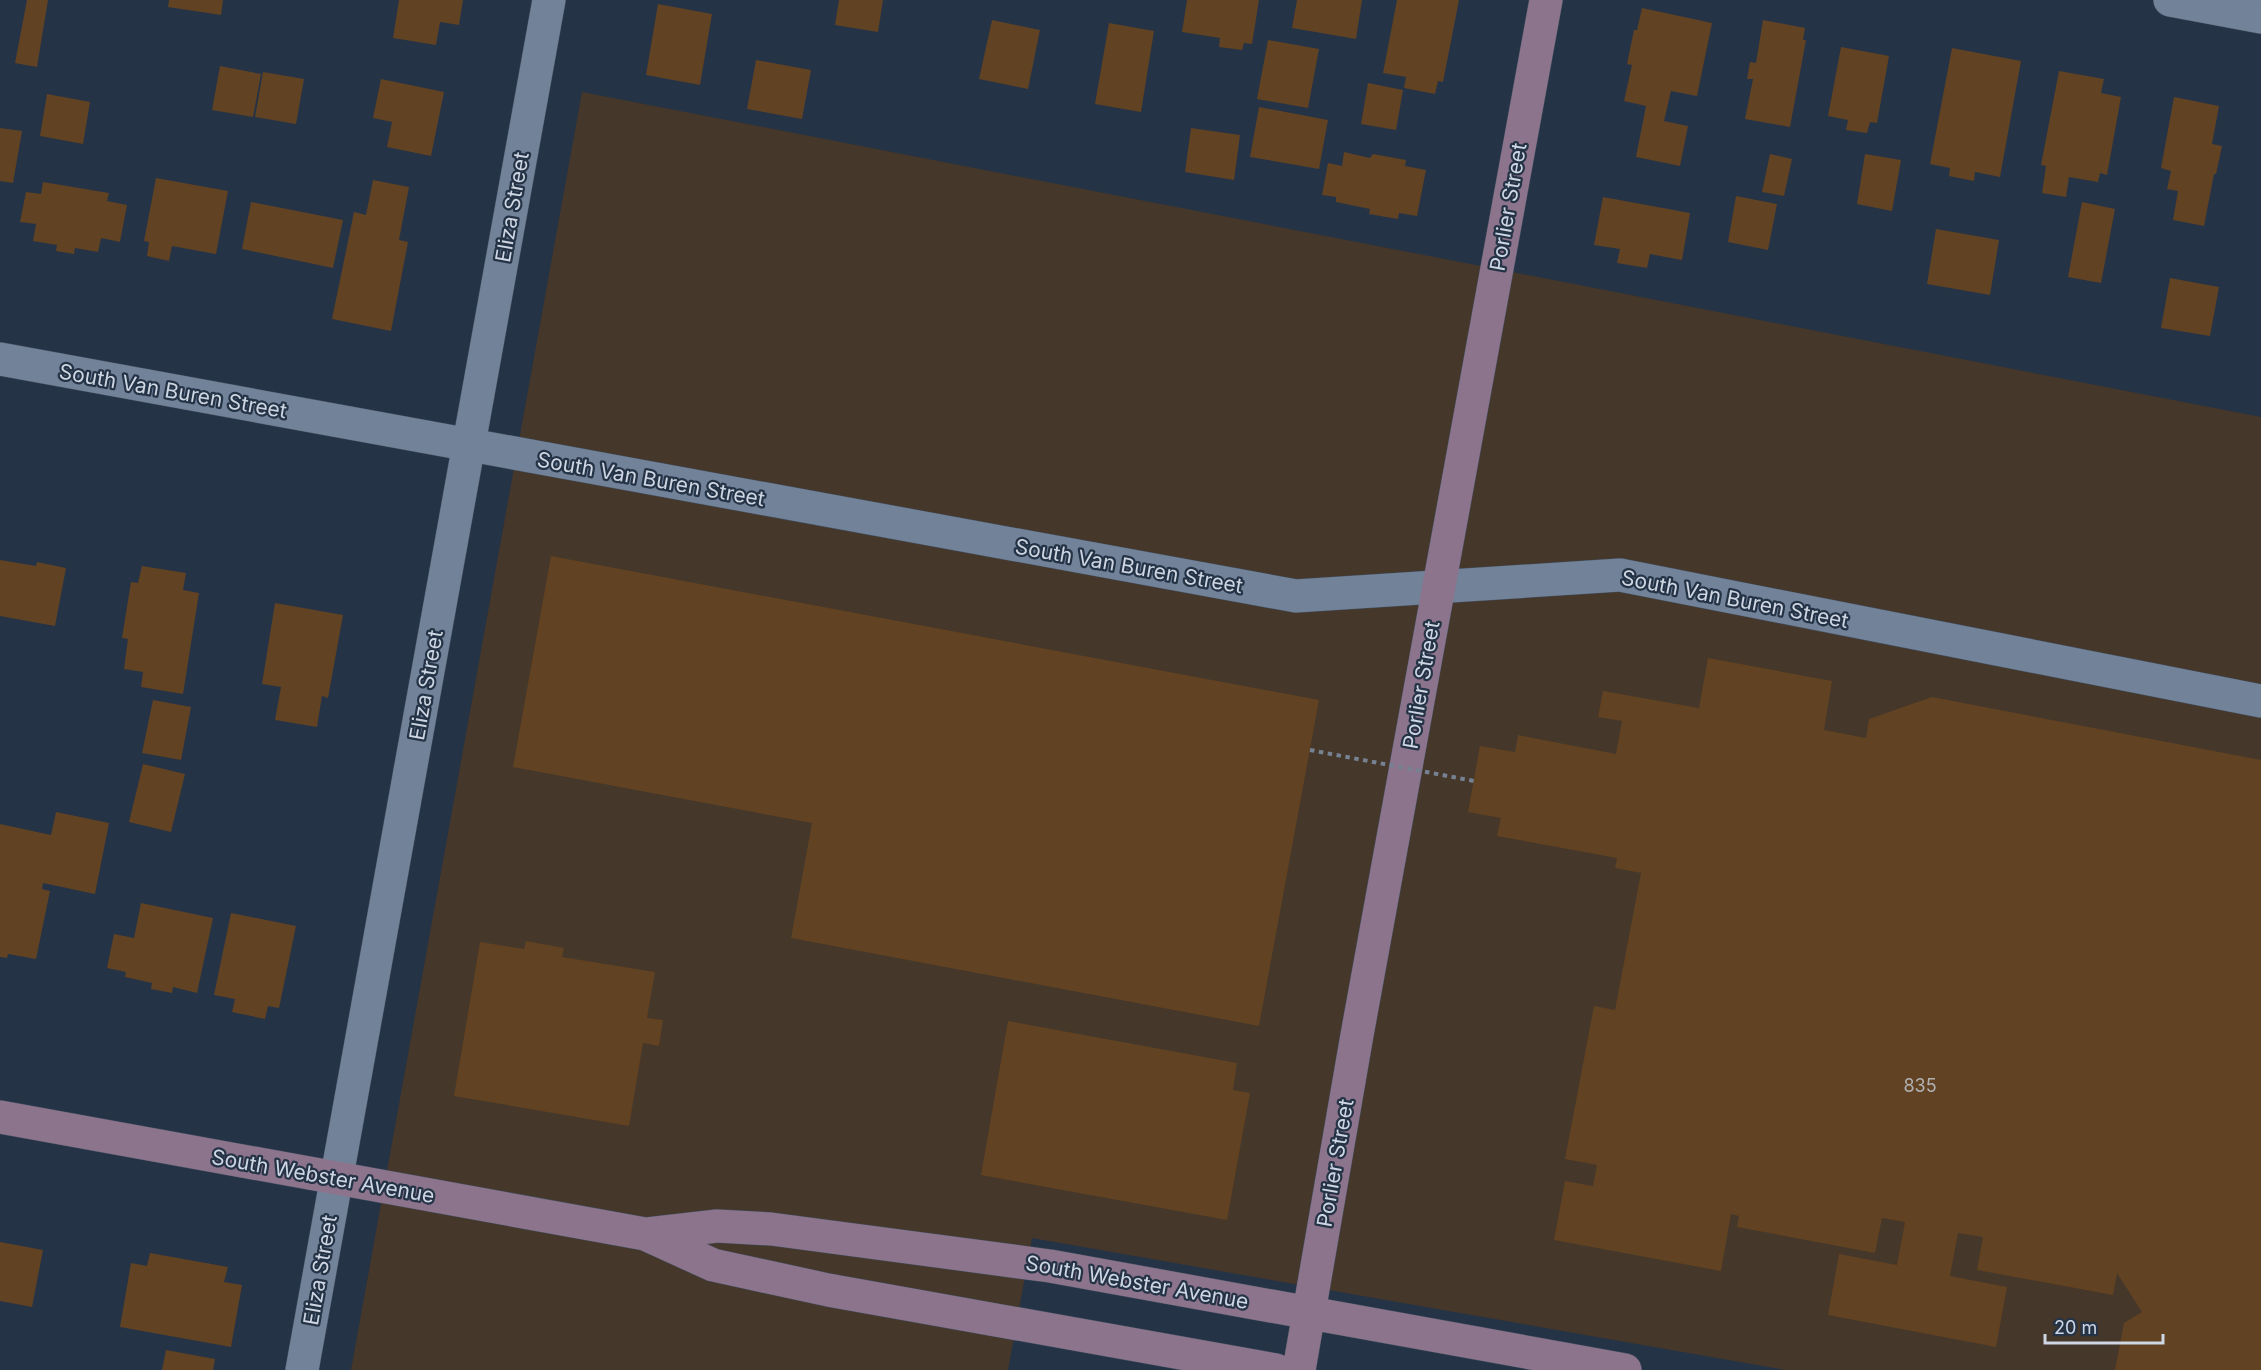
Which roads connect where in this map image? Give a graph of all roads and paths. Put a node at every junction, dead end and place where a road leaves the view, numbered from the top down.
1 (549, 0) edge
2 (1546, 0) edge
3 (2170, 0) edge
4 (2261, 17) edge
5 (0, 359) edge
6 (469, 446) junction
7 (1439, 585) junction
8 (2261, 701) edge
9 (1310, 750) dead end
10 (1474, 780) dead end
11 (0, 1118) edge
12 (337, 1179) junction
13 (645, 1234) junction
14 (1309, 1313) junction
15 (302, 1370) edge
16 (1276, 1370) edge
17 (1299, 1370) edge
18 (1625, 1370) edge

1 - 6 street, Eliza Street
2 - 7 main road, Porlier Street
3 - 4 street
5 - 6 street, South Van Buren Street
6 - 7 street, South Van Buren Street
6 - 12 street, Eliza Street
7 - 8 street, South Van Buren Street
7 - 14 main road, Porlier Street
9 - 10 path, bridge
11 - 12 main road, South Webster Avenue
12 - 13 main road, South Webster Avenue
12 - 15 street, Eliza Street
13 - 14 main road, South Webster Avenue
13 - 16 main road, South Webster Avenue
14 - 17 main road, Porlier Street
14 - 18 main road, South Webster Avenue

